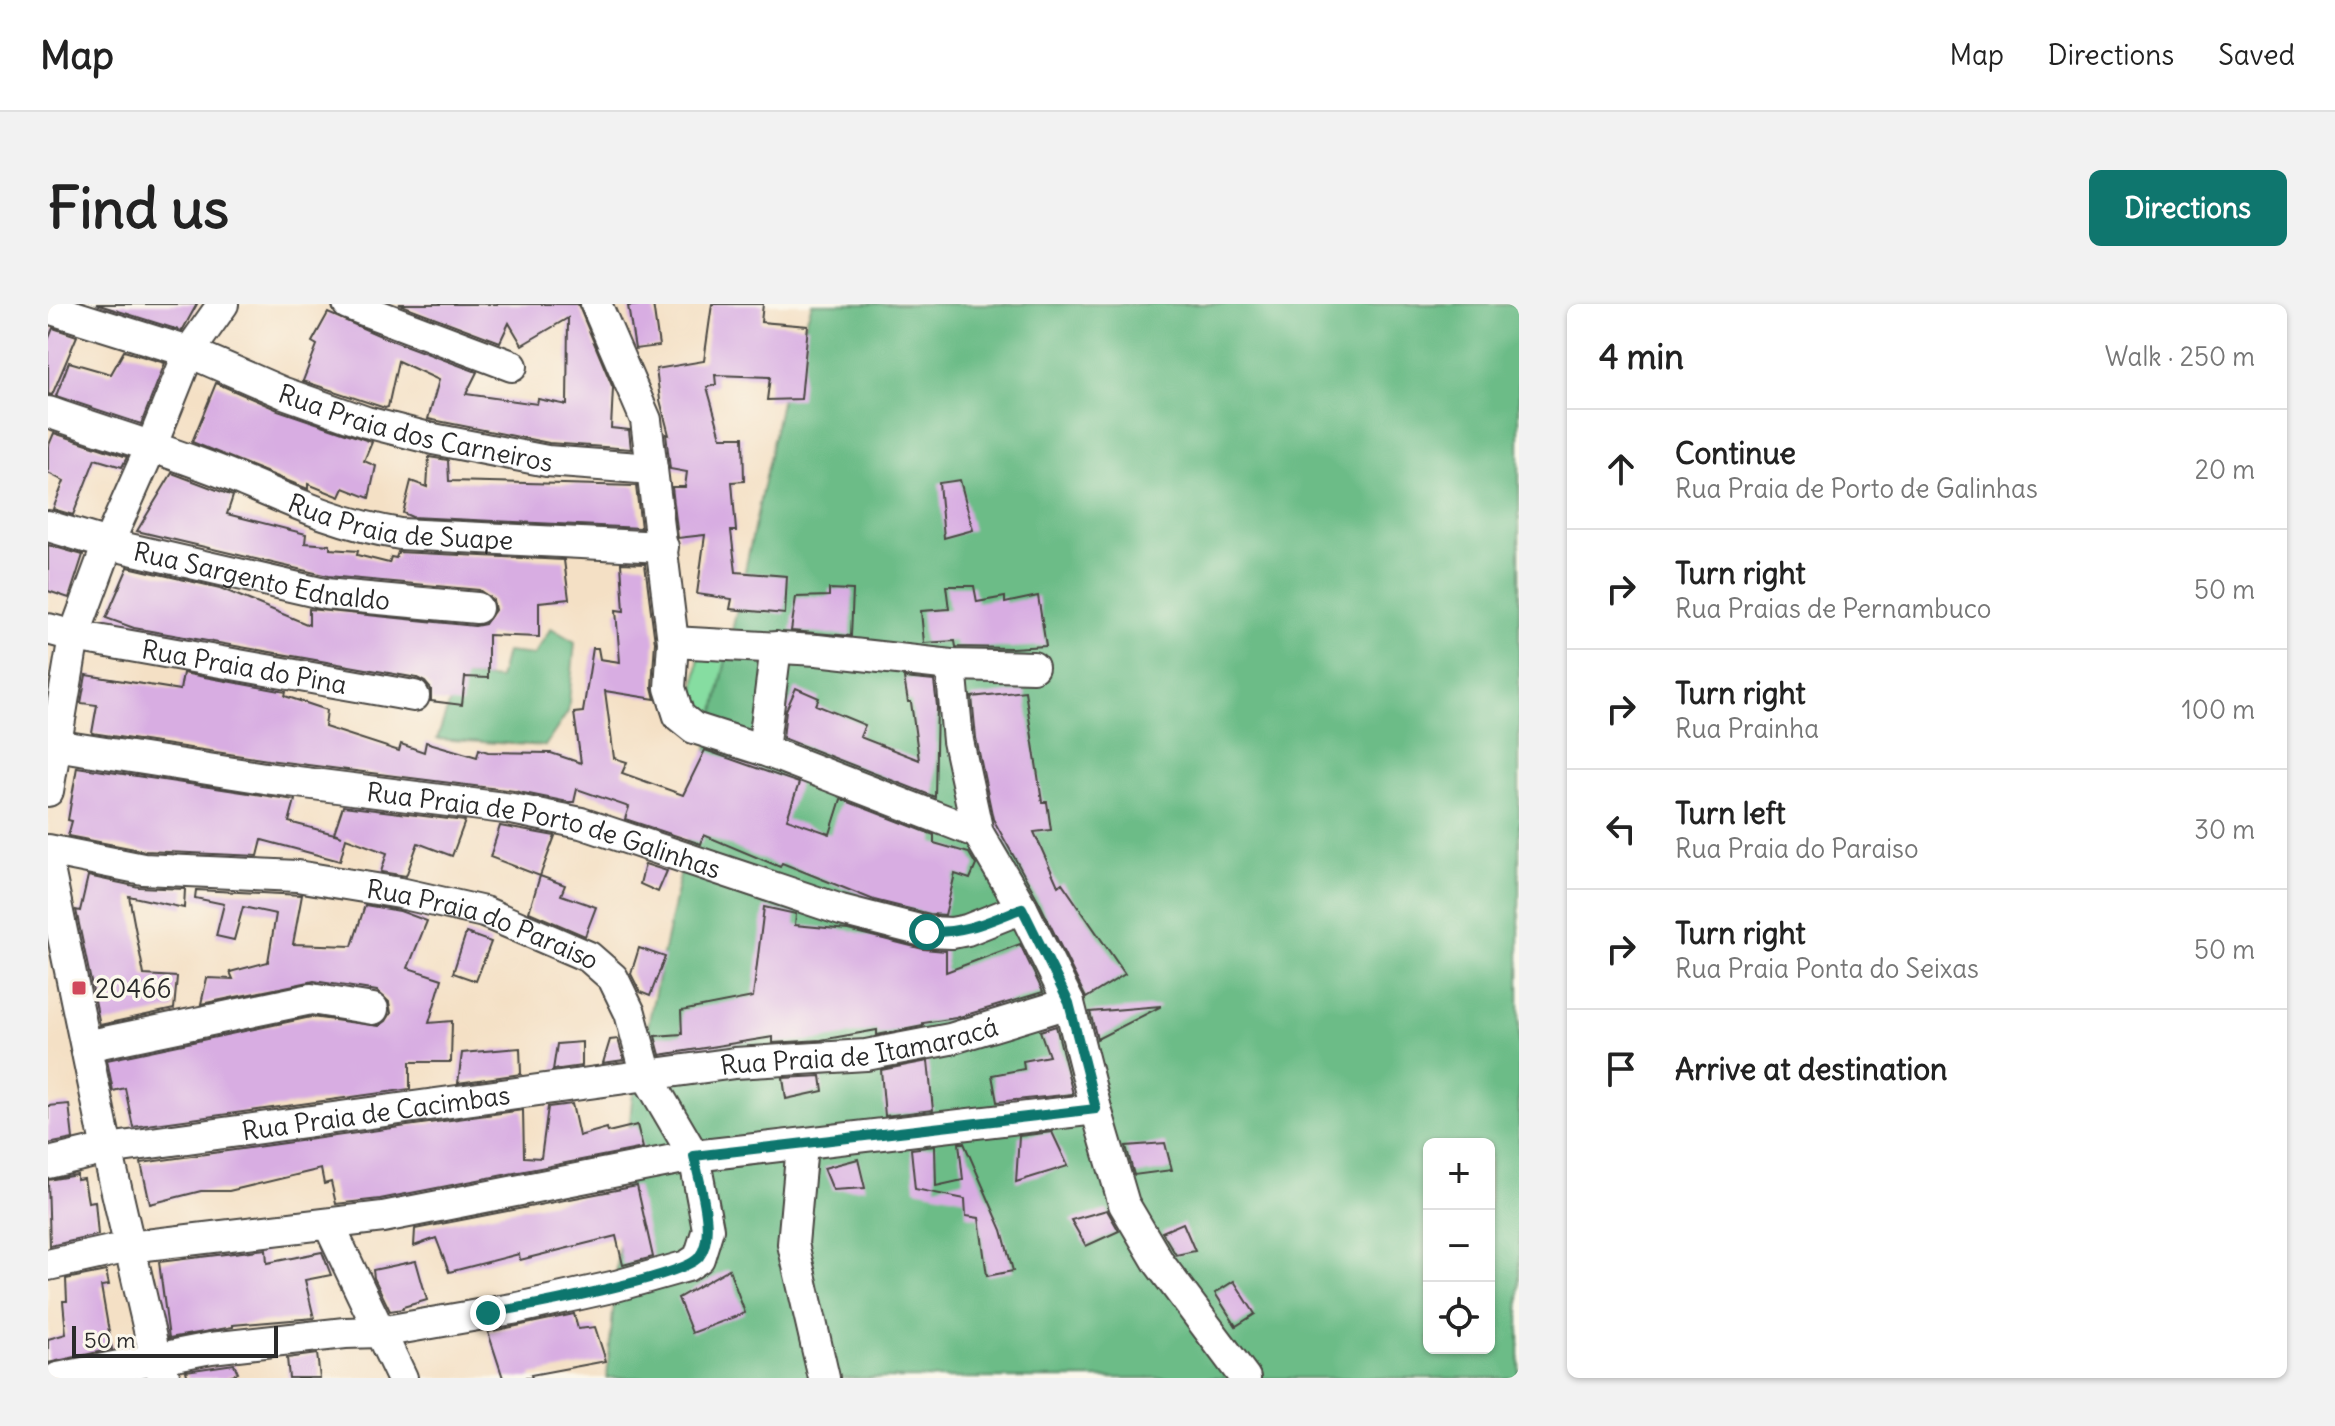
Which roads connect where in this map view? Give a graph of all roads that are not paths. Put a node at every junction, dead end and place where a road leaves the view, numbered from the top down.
1 (223, 304) edge
2 (348, 304) edge
3 (596, 304) edge
4 (48, 308) edge
5 (189, 352) junction
6 (512, 366) dead end
7 (48, 412) edge
8 (151, 447) junction
9 (652, 469) junction
10 (48, 526) edge
11 (108, 544) junction
12 (663, 547) junction
13 (477, 608) dead end
14 (61, 633) edge
15 (673, 642) junction
16 (776, 647) junction
17 (951, 665) junction
18 (1033, 667) dead end
19 (414, 696) dead end
20 (51, 744) edge
21 (763, 750) junction
22 (48, 791) edge
23 (978, 833) junction
24 (48, 850) edge
25 (48, 864) edge
26 (1022, 908) junction
27 (56, 949) edge
28 (1069, 1003) junction
29 (373, 1009) dead end
30 (86, 1046) junction
31 (647, 1076) junction
32 (1096, 1109) junction
33 (802, 1145) junction
34 (107, 1149) junction
35 (694, 1156) junction
36 (48, 1163) edge
37 (329, 1225) junction
38 (129, 1247) junction
39 (48, 1265) edge
40 (380, 1332) junction
41 (161, 1369) edge
42 (58, 1378) edge
43 (402, 1378) edge
44 (824, 1378) edge
45 (1245, 1378) edge

1 - 5 street
2 - 6 street
3 - 9 street
4 - 5 street, Rua Praia dos Carneiros
5 - 8 street
5 - 9 street, Rua Praia dos Carneiros
7 - 8 street, Rua Praia de Suape
8 - 11 street
8 - 12 street, Rua Praia de Suape
9 - 12 street
10 - 11 street, Rua Sargento Ednaldo
11 - 13 street, Rua Sargento Ednaldo
11 - 14 street
12 - 15 street
14 - 19 street, Rua Praia do Pina
14 - 20 street
15 - 16 street
15 - 21 street
16 - 17 street
16 - 21 street
17 - 18 street
17 - 23 street
20 - 22 street
20 - 26 street, Rua Praia de Porto de Galinhas
21 - 23 street
23 - 26 street
24 - 31 street, Rua Praia do Paraiso
25 - 27 street
26 - 28 street
27 - 30 street
28 - 31 street, Rua Praia de Itamaracá
28 - 32 street
29 - 30 street
30 - 34 street
31 - 34 street, Rua Praia de Cacimbas
31 - 35 street, Rua Praia do Paraiso
32 - 33 street
32 - 45 street
33 - 35 street
33 - 44 street
34 - 36 street, Rua Praia de Cacimbas
34 - 38 street
35 - 37 street
35 - 40 street, Rua Praia do Paraiso
37 - 38 street
37 - 40 street
38 - 39 street
38 - 41 street
40 - 41 street
40 - 43 street
41 - 42 street

